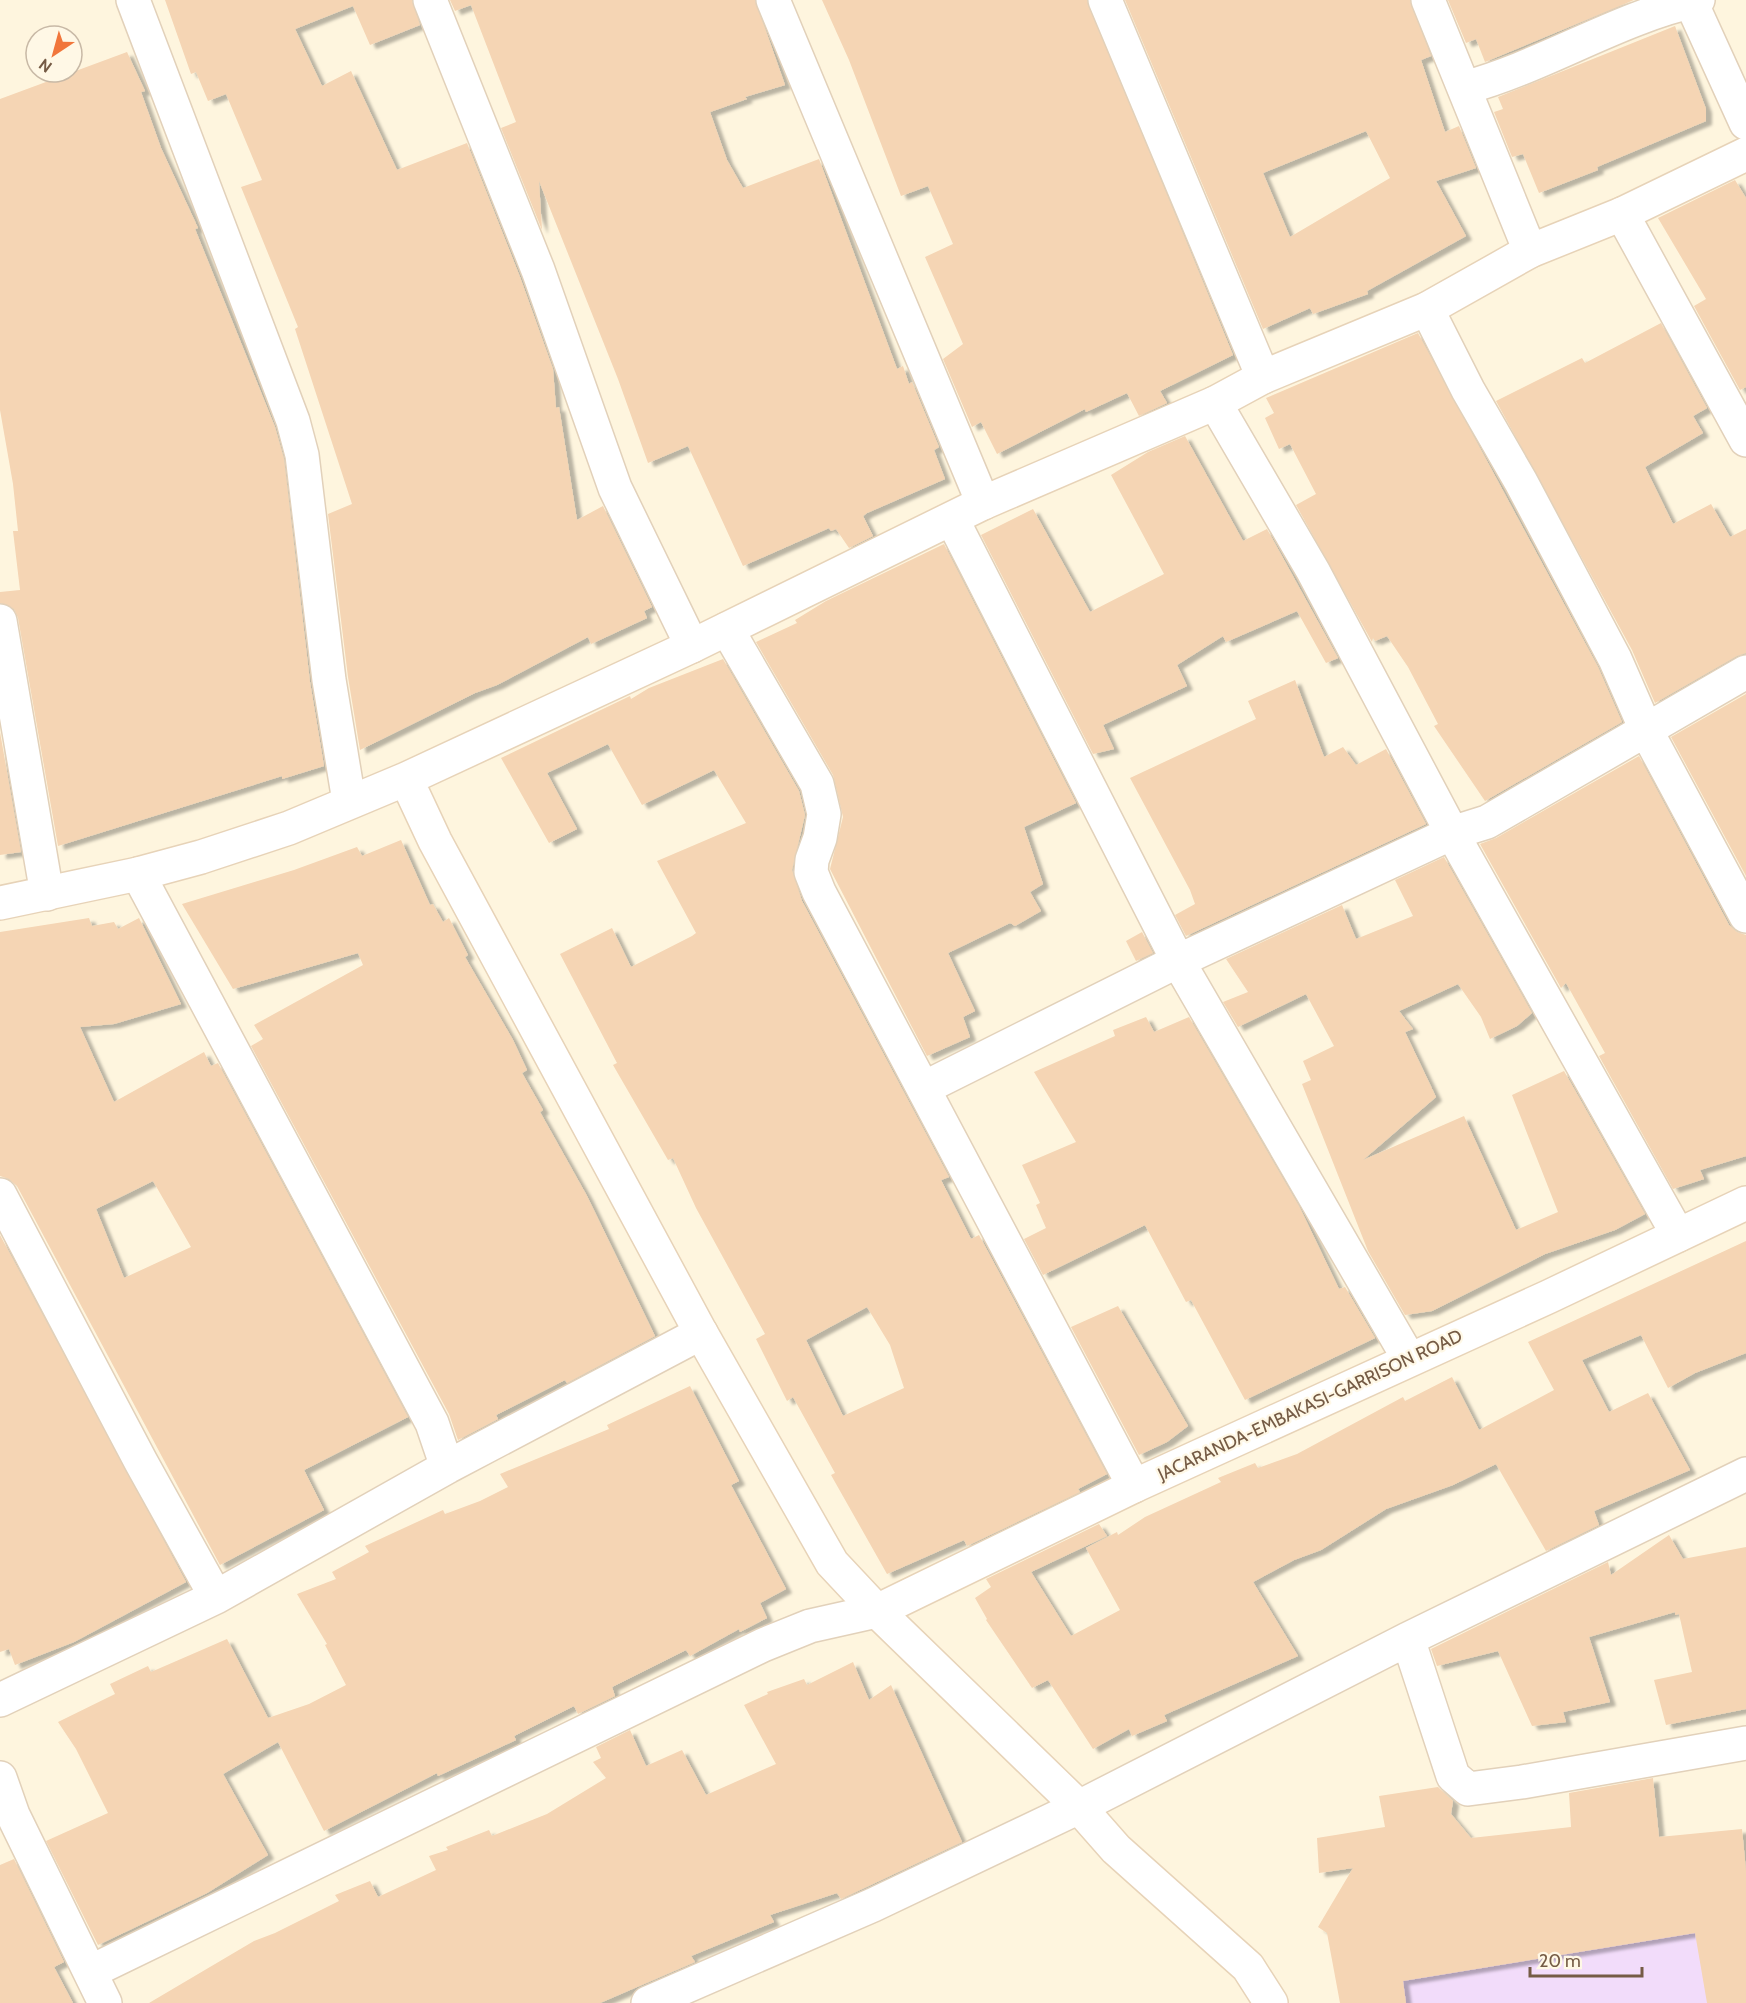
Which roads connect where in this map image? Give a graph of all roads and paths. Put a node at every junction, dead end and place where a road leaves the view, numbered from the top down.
1 (133, 0) edge
2 (430, 0) edge
3 (773, 0) edge
4 (1105, 0) edge
5 (1428, 0) edge
6 (1693, 0) edge
7 (1464, 88) junction
8 (1746, 123) edge
9 (1746, 154) edge
10 (1622, 214) junction
11 (1530, 251) junction
12 (1427, 309) junction
13 (1263, 377) junction
14 (1215, 403) junction
15 (1746, 440) edge
16 (983, 503) junction
17 (952, 519) junction
18 (0, 621) edge
19 (727, 629) junction
20 (692, 646) junction
21 (1746, 672) edge
22 (1647, 732) junction
23 (406, 779) junction
24 (349, 801) junction
25 (1452, 832) junction
26 (138, 874) junction
27 (47, 894) junction
28 (0, 903) edge
29 (1746, 916) edge
30 (1178, 961) junction
31 (924, 1088) junction
32 (0, 1195) edge
33 (1746, 1203) edge
34 (1678, 1235) junction
35 (701, 1333) junction
36 (1409, 1359) junction
37 (447, 1467) junction
38 (1746, 1474) edge
39 (1134, 1486) junction
40 (216, 1597) junction
41 (877, 1611) junction
42 (1408, 1639) junction
43 (0, 1700) edge
44 (1746, 1743) edge
45 (0, 1778) edge
46 (1078, 1807) junction
47 (90, 1972) junction
48 (105, 2003) edge
49 (648, 2003) edge
50 (1271, 2003) edge

1 - 24 street
2 - 20 street
3 - 16 street
4 - 13 street
5 - 7 street
6 - 7 street
6 - 8 street
7 - 11 street
9 - 10 street
10 - 11 street
10 - 15 street
11 - 12 street
12 - 13 street
12 - 22 street
13 - 14 street
14 - 16 street
14 - 25 street
16 - 17 street
17 - 19 street
17 - 30 street
18 - 27 street
19 - 20 street
19 - 31 street
20 - 23 street
21 - 22 street
22 - 25 street
22 - 29 street
23 - 24 street
23 - 35 street
24 - 26 street
25 - 30 street
25 - 34 street
26 - 27 street
26 - 37 street
27 - 28 street
30 - 31 street
30 - 36 street
31 - 39 street
32 - 40 street
33 - 34 street, JACARANDA-EMBAKASI-GARRISON ROAD
34 - 36 street, JACARANDA-EMBAKASI-GARRISON ROAD
35 - 37 street
35 - 41 street
36 - 39 street, JACARANDA-EMBAKASI-GARRISON ROAD
37 - 40 street
38 - 42 street
39 - 41 street, JACARANDA-EMBAKASI-GARRISON ROAD
40 - 43 street
41 - 46 street
41 - 47 street, JACARANDA-EMBAKASI-GARRISON ROAD
42 - 44 street
42 - 46 street
45 - 47 street
46 - 49 street
46 - 50 street
47 - 48 street

